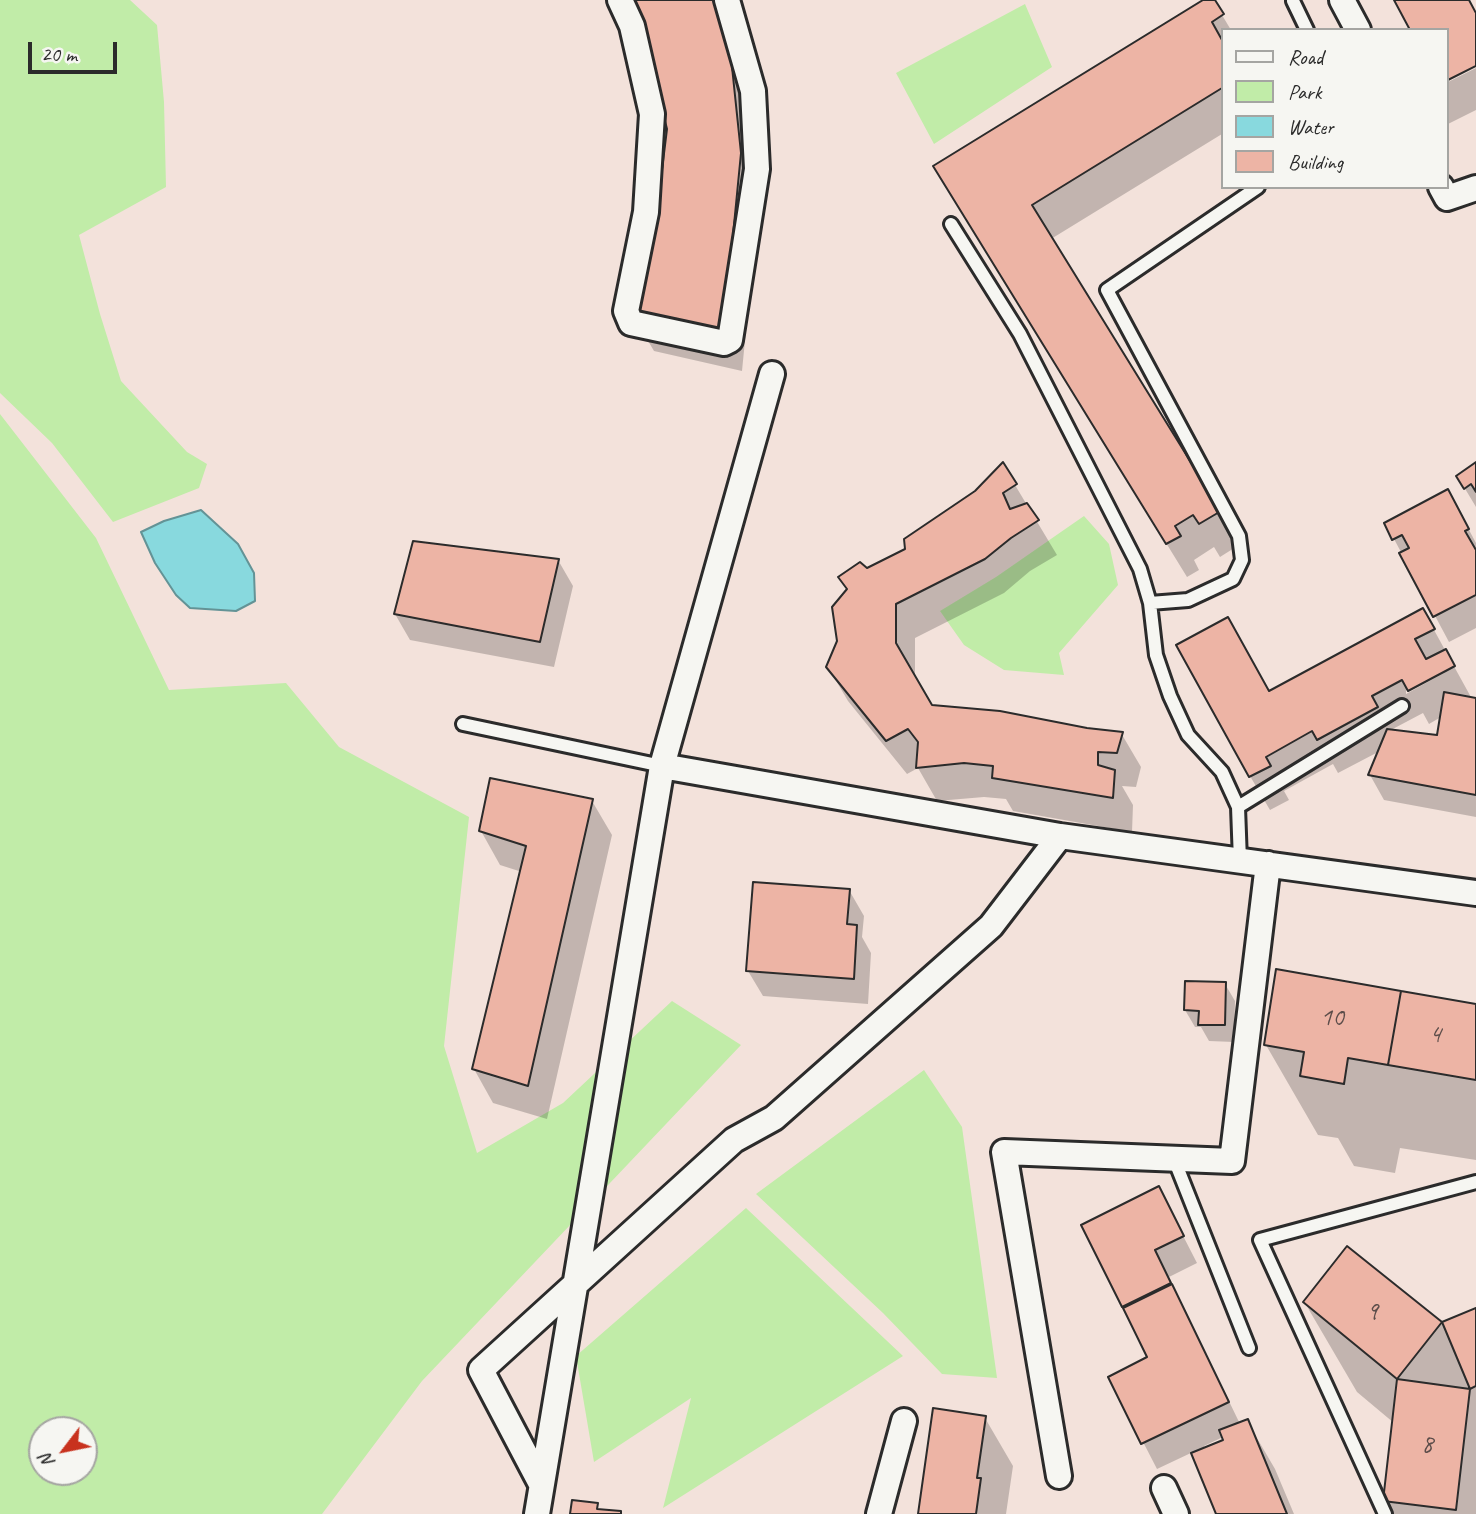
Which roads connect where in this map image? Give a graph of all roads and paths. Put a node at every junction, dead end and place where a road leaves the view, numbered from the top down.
1 (620, 0) edge
2 (727, 0) edge
3 (1342, 0) edge
4 (1293, 2) edge
5 (1306, 28) edge
6 (1357, 28) edge
7 (1476, 188) edge
8 (1255, 189) edge
9 (1442, 189) edge
10 (951, 224) dead end
11 (772, 374) dead end
12 (1150, 603) junction
13 (1402, 706) dead end
14 (463, 724) dead end
15 (662, 766) junction
16 (1238, 807) junction
17 (1060, 836) junction
18 (1240, 860) junction
19 (1268, 864) junction
20 (1476, 893) edge
21 (1174, 1159) junction
22 (1476, 1182) edge
23 (573, 1289) junction
24 (1249, 1348) dead end
25 (904, 1421) dead end
26 (1059, 1476) dead end
27 (541, 1484) junction
28 (1164, 1488) dead end
29 (537, 1514) edge
30 (880, 1514) edge
31 (1176, 1514) edge
32 (1385, 1514) edge

1 - 2 street
3 - 6 street
4 - 5 lane
7 - 9 street
8 - 12 lane
10 - 12 lane
11 - 15 street
12 - 16 lane
13 - 16 lane
14 - 15 lane
15 - 17 street
15 - 23 street
16 - 18 lane
17 - 18 street
17 - 23 street
18 - 19 street
19 - 20 street
19 - 21 street
21 - 24 lane
21 - 26 street
22 - 32 lane
23 - 27 street
23 - 27 street
25 - 30 street
27 - 29 street
28 - 31 street

